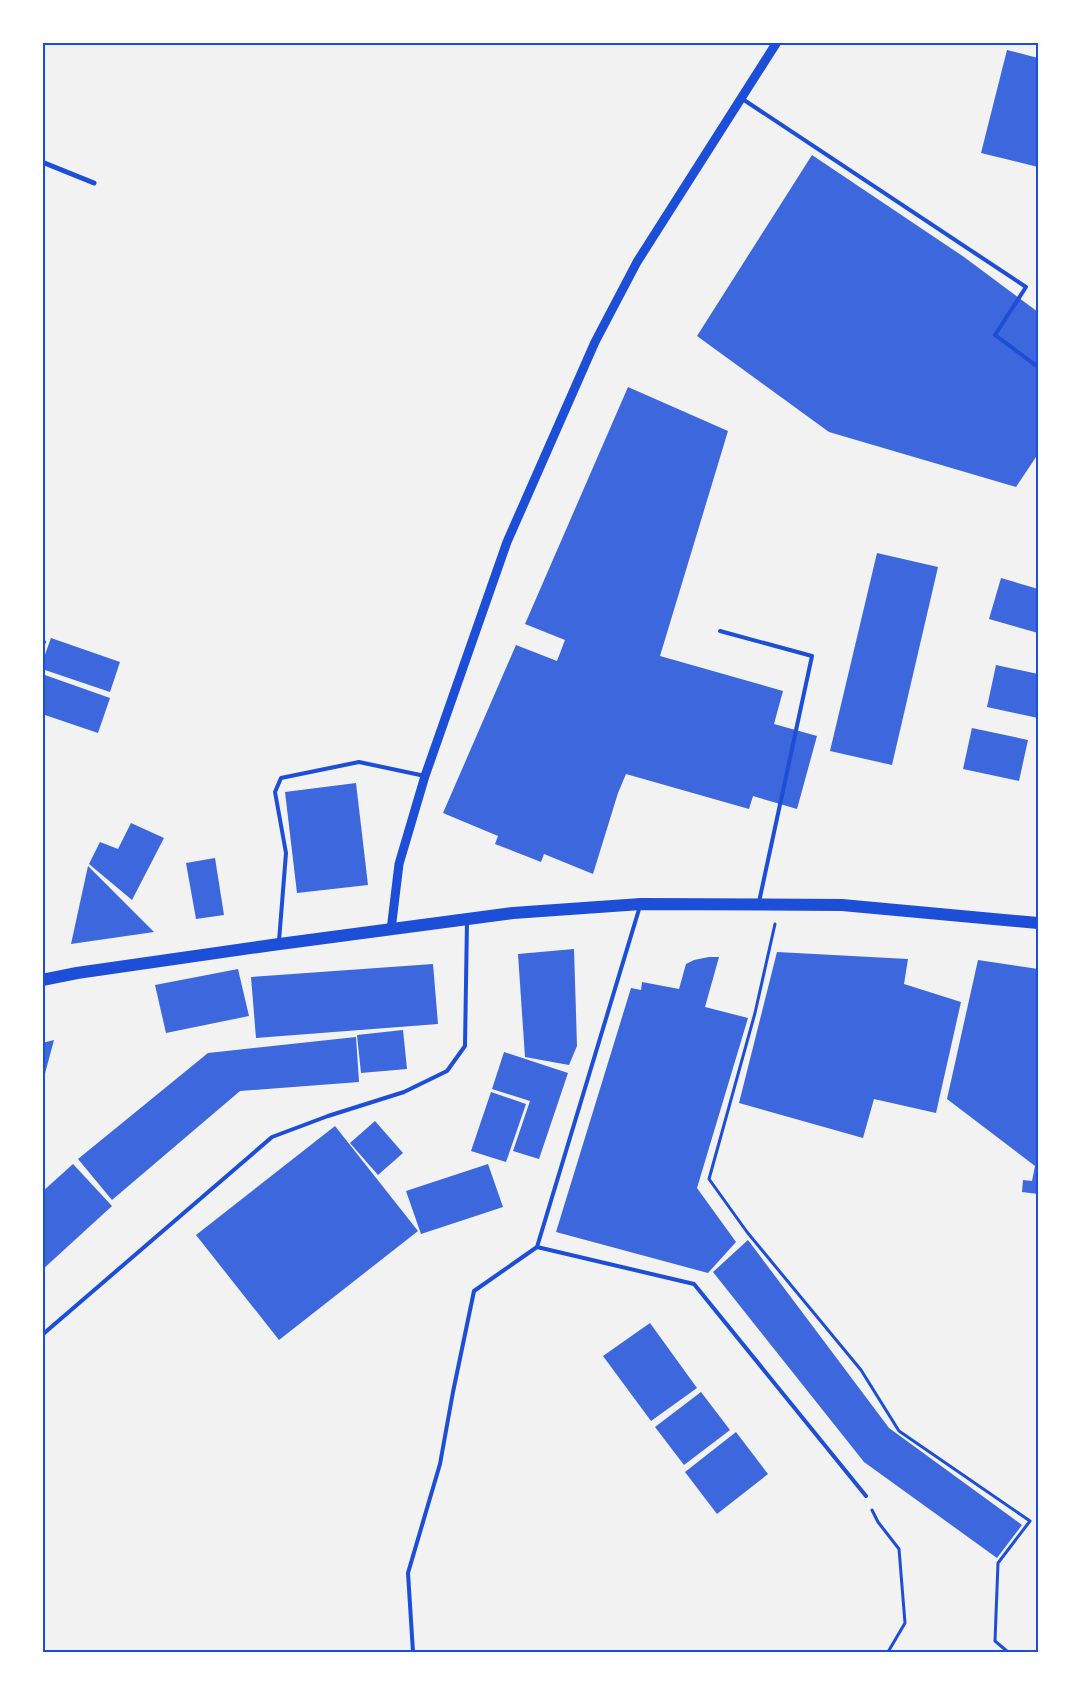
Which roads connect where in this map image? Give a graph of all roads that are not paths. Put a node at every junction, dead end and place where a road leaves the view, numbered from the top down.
1 (777, 42) edge
2 (742, 98) junction
3 (42, 162) edge
4 (94, 184) dead end
5 (1038, 367) edge
6 (720, 631) dead end
7 (425, 776) junction
8 (641, 904) junction
9 (758, 904) junction
10 (467, 919) junction
11 (1038, 924) edge
12 (391, 930) junction
13 (279, 944) junction
14 (42, 980) edge
15 (537, 1247) junction
16 (42, 1335) edge
17 (866, 1496) road end
18 (413, 1652) edge

1 - 2 street
2 - 5 lane
2 - 7 street
3 - 4 street
6 - 9 lane
7 - 12 street
7 - 13 lane
8 - 9 main road
8 - 10 main road
8 - 15 lane
9 - 11 main road
10 - 12 main road
10 - 16 lane
12 - 13 main road
13 - 14 main road
15 - 17 lane
15 - 18 lane

